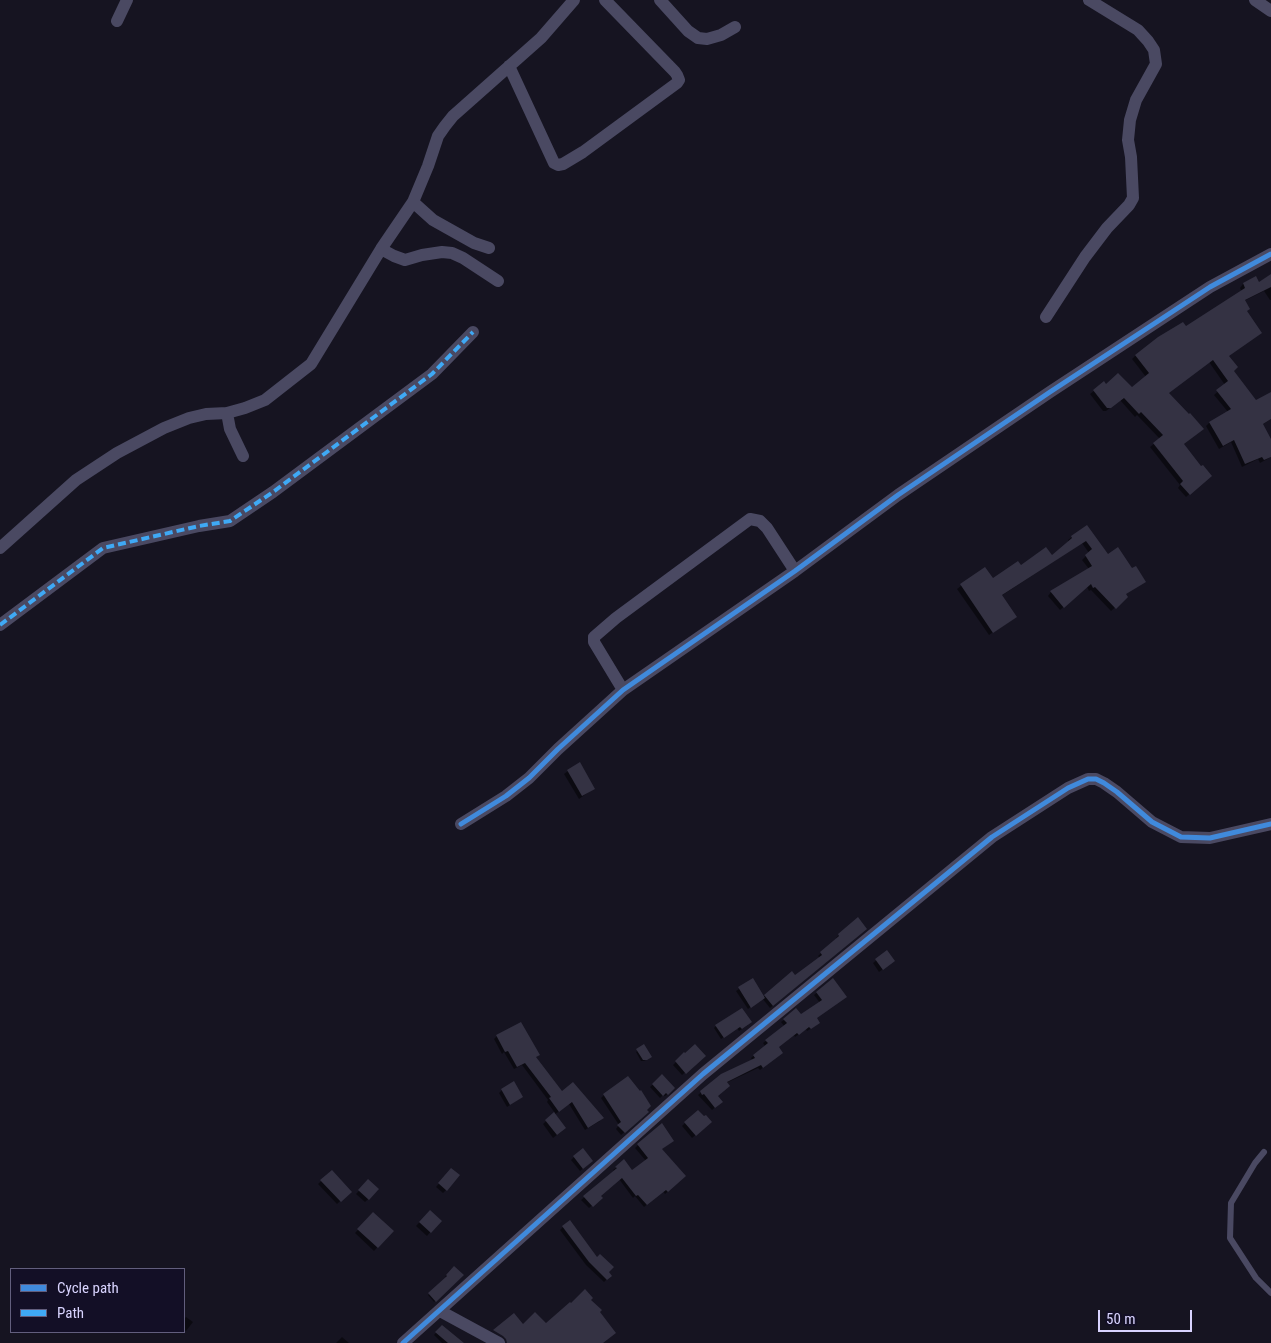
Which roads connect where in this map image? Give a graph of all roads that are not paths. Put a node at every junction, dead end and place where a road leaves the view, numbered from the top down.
1 (127, 0) edge
2 (574, 0) edge
3 (604, 0) edge
4 (660, 0) edge
5 (1089, 0) edge
6 (1255, 0) edge
7 (1271, 11) edge
8 (117, 21) dead end
9 (734, 27) dead end
10 (509, 66) junction
11 (413, 202) junction
12 (489, 248) dead end
13 (381, 249) junction
14 (1271, 254) edge
15 (498, 281) dead end
16 (1046, 317) dead end
17 (473, 332) dead end
18 (227, 413) junction
19 (243, 456) dead end
20 (0, 548) edge
21 (795, 571) junction
22 (0, 625) edge
23 (624, 690) junction
24 (461, 824) dead end
25 (1271, 824) edge
26 (1264, 1152) dead end
27 (1271, 1293) edge
28 (440, 1310) junction
29 (403, 1343) edge
30 (499, 1343) edge

1 - 8 street
2 - 10 street
3 - 10 street
4 - 9 street
5 - 16 street
6 - 7 street
10 - 11 street
11 - 12 street
11 - 13 street
13 - 15 street
13 - 18 street
14 - 21 street
17 - 22 street
18 - 19 street
18 - 20 street
21 - 23 street
21 - 23 street
23 - 24 street
25 - 28 street
26 - 27 lane
28 - 29 street
28 - 30 street

